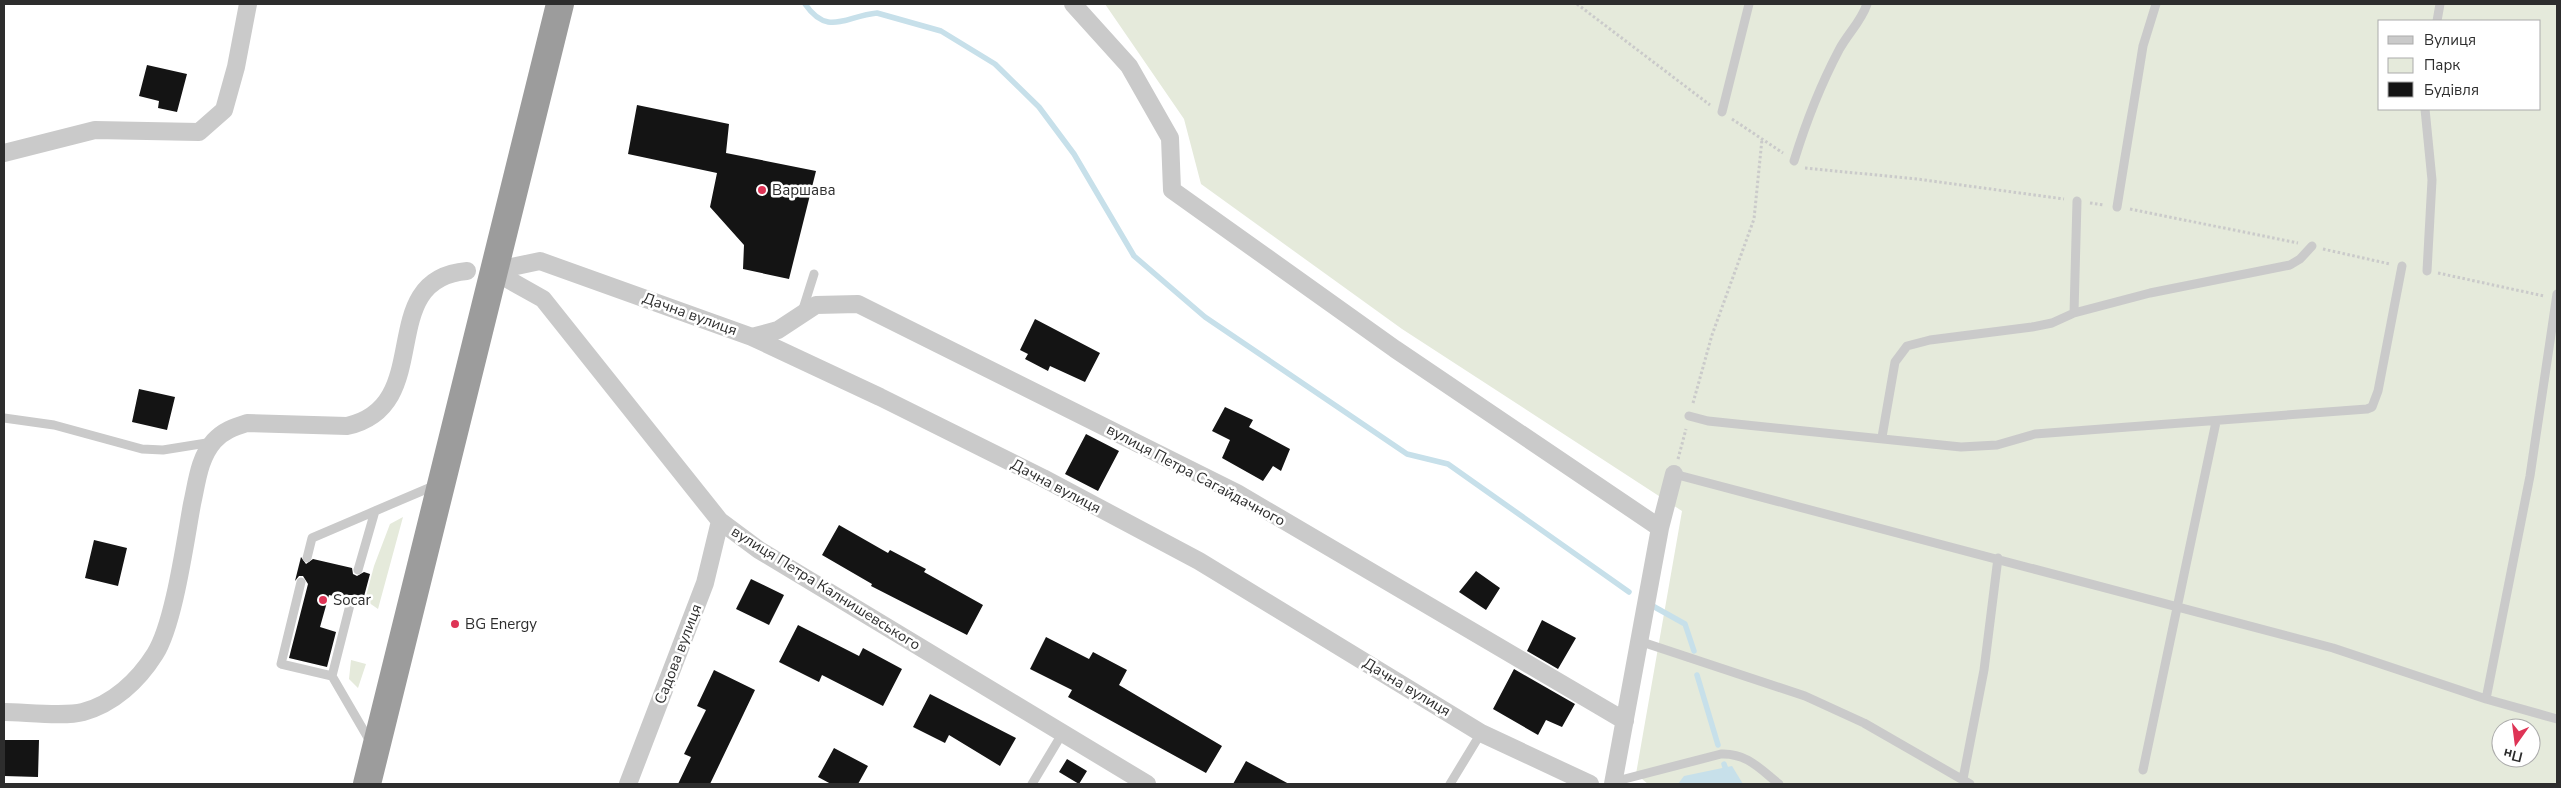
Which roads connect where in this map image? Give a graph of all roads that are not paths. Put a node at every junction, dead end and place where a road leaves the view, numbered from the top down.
1 (248, 4) edge
2 (560, 4) edge
3 (1073, 4) edge
4 (1749, 4) edge
5 (1867, 4) edge
6 (2156, 4) edge
7 (2440, 4) edge
8 (2437, 20) edge
9 (2425, 110) edge
10 (1722, 112) road end
11 (4, 153) edge
12 (1794, 161) road end
13 (2077, 200) road end
14 (2117, 207) road end
15 (2312, 246) road end
16 (2402, 266) road end
17 (480, 271) junction
18 (2427, 271) road end
19 (814, 274) dead end
20 (2557, 296) edge
21 (2074, 313) junction
22 (801, 315) junction
23 (752, 337) junction
24 (1689, 416) road end
25 (4, 418) edge
26 (2216, 422) junction
27 (1882, 437) junction
28 (214, 442) junction
29 (1674, 474) joint
30 (443, 482) junction
31 (375, 511) junction
32 (720, 521) junction
33 (1660, 528) junction
34 (308, 558) dead end
35 (1998, 558) junction
36 (358, 570) dead end
37 (301, 582) dead end
38 (351, 601) dead end
39 (2178, 606) junction
40 (1639, 641) junction
41 (332, 676) junction
42 (2486, 699) junction
43 (4, 712) edge
44 (2557, 719) edge
45 (1625, 721) junction
46 (1482, 732) junction
47 (1062, 734) junction
48 (376, 751) junction
49 (2143, 770) dead end
50 (1966, 782) edge
51 (1613, 783) edge
52 (367, 784) edge
53 (628, 784) edge
54 (1032, 784) edge
55 (1147, 784) edge
56 (1450, 784) edge
57 (1590, 784) edge
58 (1779, 784) edge

1 - 11 street
2 - 17 highway
3 - 33 street
4 - 10 lane
5 - 12 lane
6 - 14 lane
7 - 8 lane
9 - 18 lane
13 - 21 lane
15 - 21 lane
16 - 26 lane
17 - 23 street, Дачна вулиця
17 - 28 street, Дачна вулиця
17 - 30 highway
17 - 32 street, вулиця Петра Калнишевського
19 - 22 lane
20 - 42 lane
21 - 27 lane
22 - 23 street, вулиця Петра Сагайдачного
22 - 45 street, вулиця Петра Сагайдачного
23 - 46 street, Дачна вулиця
24 - 27 lane
25 - 28 lane
26 - 27 lane
26 - 39 lane
28 - 43 street
29 - 33 street
29 - 35 lane
30 - 31 lane
30 - 48 highway
31 - 34 lane
31 - 36 lane
32 - 47 street, вулиця Петра Калнишевського
32 - 53 street, Садова вулиця
33 - 40 street
35 - 39 lane
35 - 50 lane
37 - 41 lane
38 - 41 lane
39 - 42 lane
39 - 49 lane
40 - 45 street
40 - 50 lane
41 - 48 lane
42 - 44 lane
45 - 51 street
46 - 56 lane
46 - 57 street, Дачна вулиця
47 - 54 lane
47 - 55 street, вулиця Петра Калнишевського
48 - 52 highway
51 - 58 lane

